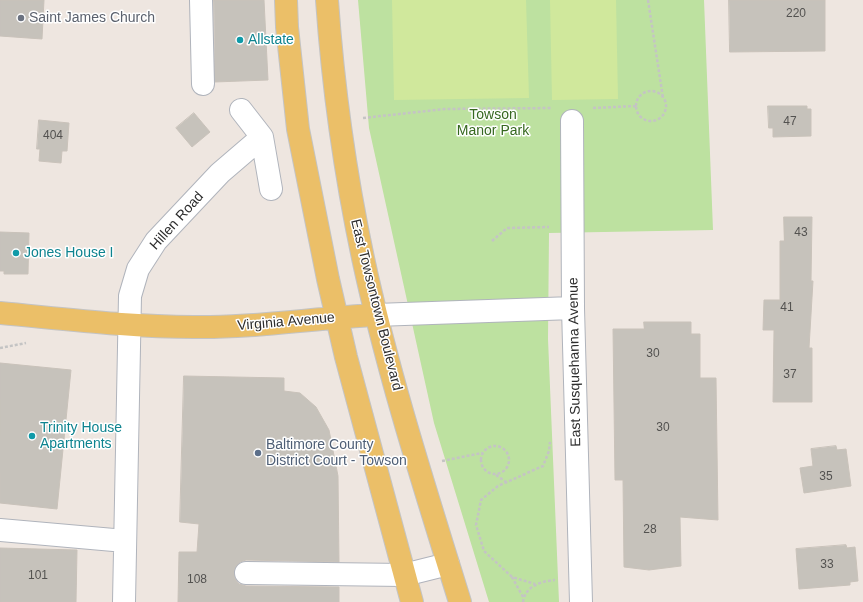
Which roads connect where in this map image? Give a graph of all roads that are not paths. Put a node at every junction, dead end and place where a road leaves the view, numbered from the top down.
1 (201, 0) edge
2 (286, 0) edge
3 (327, 0) edge
4 (203, 84) dead end
5 (241, 110) dead end
6 (572, 121) dead end
7 (262, 137) junction
8 (271, 189) dead end
9 (573, 308) junction
10 (0, 313) edge
11 (376, 315) junction
12 (336, 317) junction
13 (129, 326) junction
14 (0, 530) edge
15 (125, 541) junction
16 (448, 564) junction
17 (246, 573) dead end
18 (404, 575) junction
19 (124, 602) edge
20 (412, 602) edge
21 (460, 602) edge
22 (581, 602) edge

1 - 4 street
2 - 12 main road
3 - 11 main road, East Towsontown Boulevard
5 - 7 street
6 - 9 street, East Susquehanna Avenue
7 - 8 street
7 - 13 street, Hillen Road
9 - 11 street, Virginia Avenue
9 - 22 street, East Susquehanna Avenue
10 - 13 main road, Virginia Avenue
11 - 12 main road, Virginia Avenue
11 - 16 main road, East Towsontown Boulevard
12 - 13 main road, Virginia Avenue
12 - 18 main road
13 - 15 street, Hillen Road
14 - 15 street
15 - 19 street, Hillen Road
16 - 18 street
16 - 21 main road, East Towsontown Boulevard
17 - 18 street
18 - 20 main road

